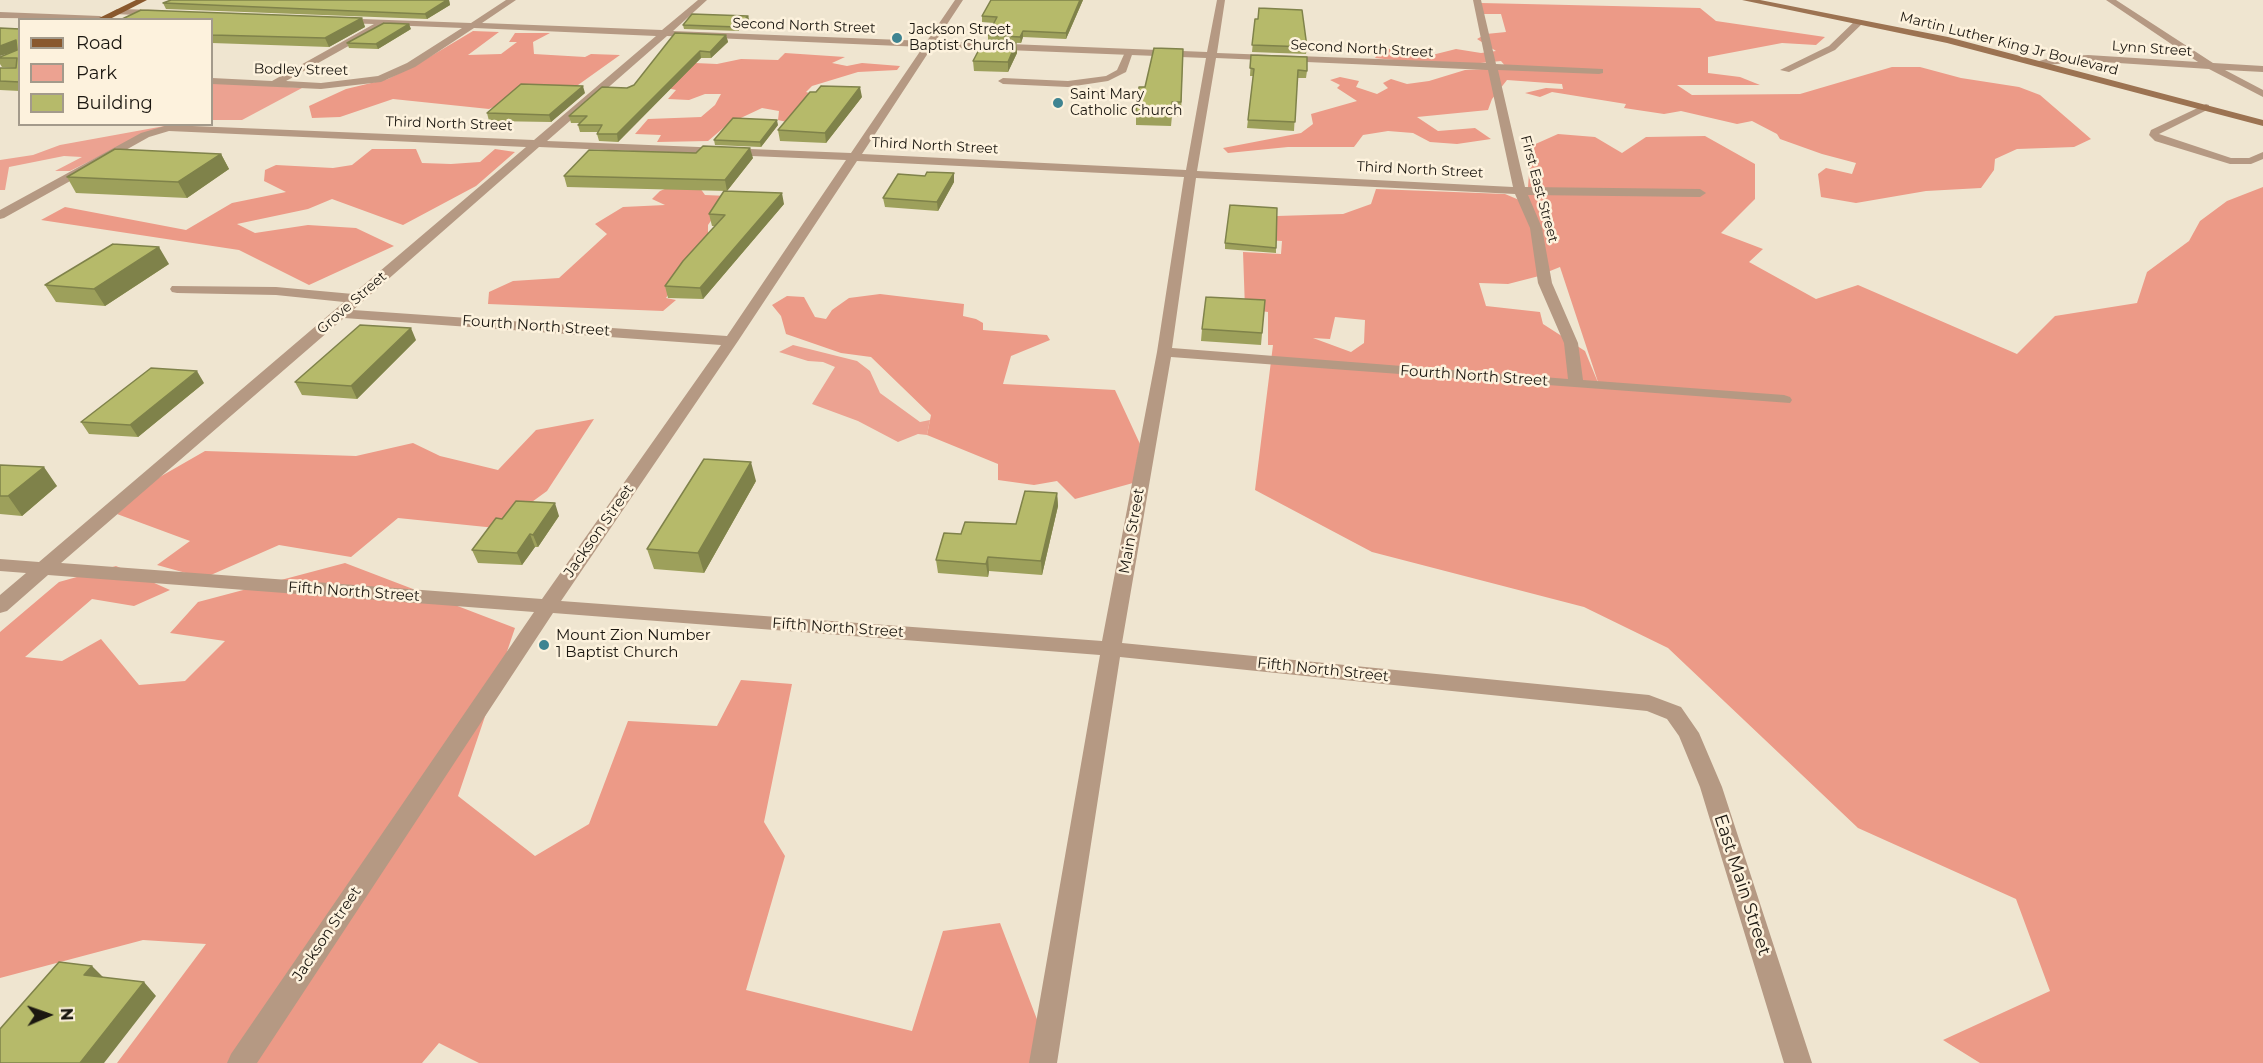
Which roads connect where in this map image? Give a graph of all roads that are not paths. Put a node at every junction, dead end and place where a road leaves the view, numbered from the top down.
1 (143, 0) edge
2 (512, 0) edge
3 (703, 0) edge
4 (959, 0) edge
5 (1221, 0) edge
6 (1477, 0) edge
7 (1746, 0) edge
8 (2110, 0) edge
9 (117, 12) junction
10 (175, 14) edge
11 (0, 15) edge
12 (75, 18) edge
13 (102, 18) edge
14 (326, 20) edge
15 (384, 22) junction
16 (1859, 22) junction
17 (473, 26) junction
18 (665, 33) junction
19 (930, 44) junction
20 (1129, 52) junction
21 (1211, 56) junction
22 (2040, 64) junction
23 (2213, 67) junction
24 (1493, 68) junction
25 (2263, 69) edge
26 (1599, 70) dead end
27 (1785, 70) dead end
28 (213, 81) edge
29 (1003, 81) dead end
30 (273, 84) junction
31 (2263, 94) edge
32 (2206, 107) junction
33 (2263, 123) edge
34 (538, 143) junction
35 (2263, 155) edge
36 (855, 157) junction
37 (1191, 173) junction
38 (1520, 191) junction
39 (1700, 194) dead end
40 (6, 208) edge
41 (0, 215) edge
42 (177, 289) dead end
43 (357, 299) junction
44 (340, 313) junction
45 (731, 341) junction
46 (1164, 352) junction
47 (1576, 384) junction
48 (1784, 400) dead end
49 (0, 565) edge
50 (44, 568) junction
51 (0, 606) edge
52 (547, 607) junction
53 (1111, 649) junction
54 (1674, 713) joint
55 (241, 1063) edge
56 (1043, 1063) edge
57 (1798, 1063) edge

1 - 9 main road
2 - 17 street, Bodley Street
3 - 18 street, Grove Street
4 - 19 street, Jackson Street
5 - 21 street, Main Street
6 - 24 street, First East Street
7 - 16 street, Martin Luther King Jr Boulevard
8 - 23 street
9 - 10 street
9 - 13 main road
11 - 12 street
14 - 15 street, Second North Street
15 - 17 street, Second North Street
15 - 30 street
16 - 22 street, Martin Luther King Jr Boulevard
16 - 27 street
17 - 18 street, Second North Street
17 - 30 street, Bodley Street
18 - 19 street, Second North Street
18 - 34 street, Grove Street
19 - 20 street, Second North Street
19 - 36 street, Jackson Street
20 - 21 street, Second North Street
20 - 29 lane
21 - 24 street, Second North Street
21 - 37 street, Main Street
22 - 23 street, Lynn Street
22 - 32 street, Martin Luther King Jr Boulevard
23 - 25 street, Lynn Street
23 - 31 street
24 - 26 street, Second North Street
24 - 38 street, First East Street
28 - 30 street, Bodley Street
32 - 33 street, Martin Luther King Jr Boulevard
32 - 35 lane
34 - 36 street, Third North Street
34 - 40 street, Third North Street
34 - 43 street, Grove Street
36 - 37 street, Third North Street
36 - 45 street, Jackson Street
37 - 38 street, Third North Street
37 - 46 street, Main Street
38 - 39 street, Third North Street
38 - 47 street, First East Street
40 - 41 street
42 - 43 street
43 - 44 street, Grove Street
44 - 45 street, Fourth North Street
44 - 50 street, Grove Street
45 - 52 street, Jackson Street
46 - 47 street, Fourth North Street
46 - 53 street, Main Street
47 - 48 street, Fourth North Street
49 - 50 street, Fifth North Street
50 - 51 street, Grove Street
50 - 52 street, Fifth North Street
52 - 53 street, Fifth North Street
52 - 55 street, Jackson Street
53 - 54 street, Fifth North Street
53 - 56 street, Main Street
54 - 57 street, East Main Street

